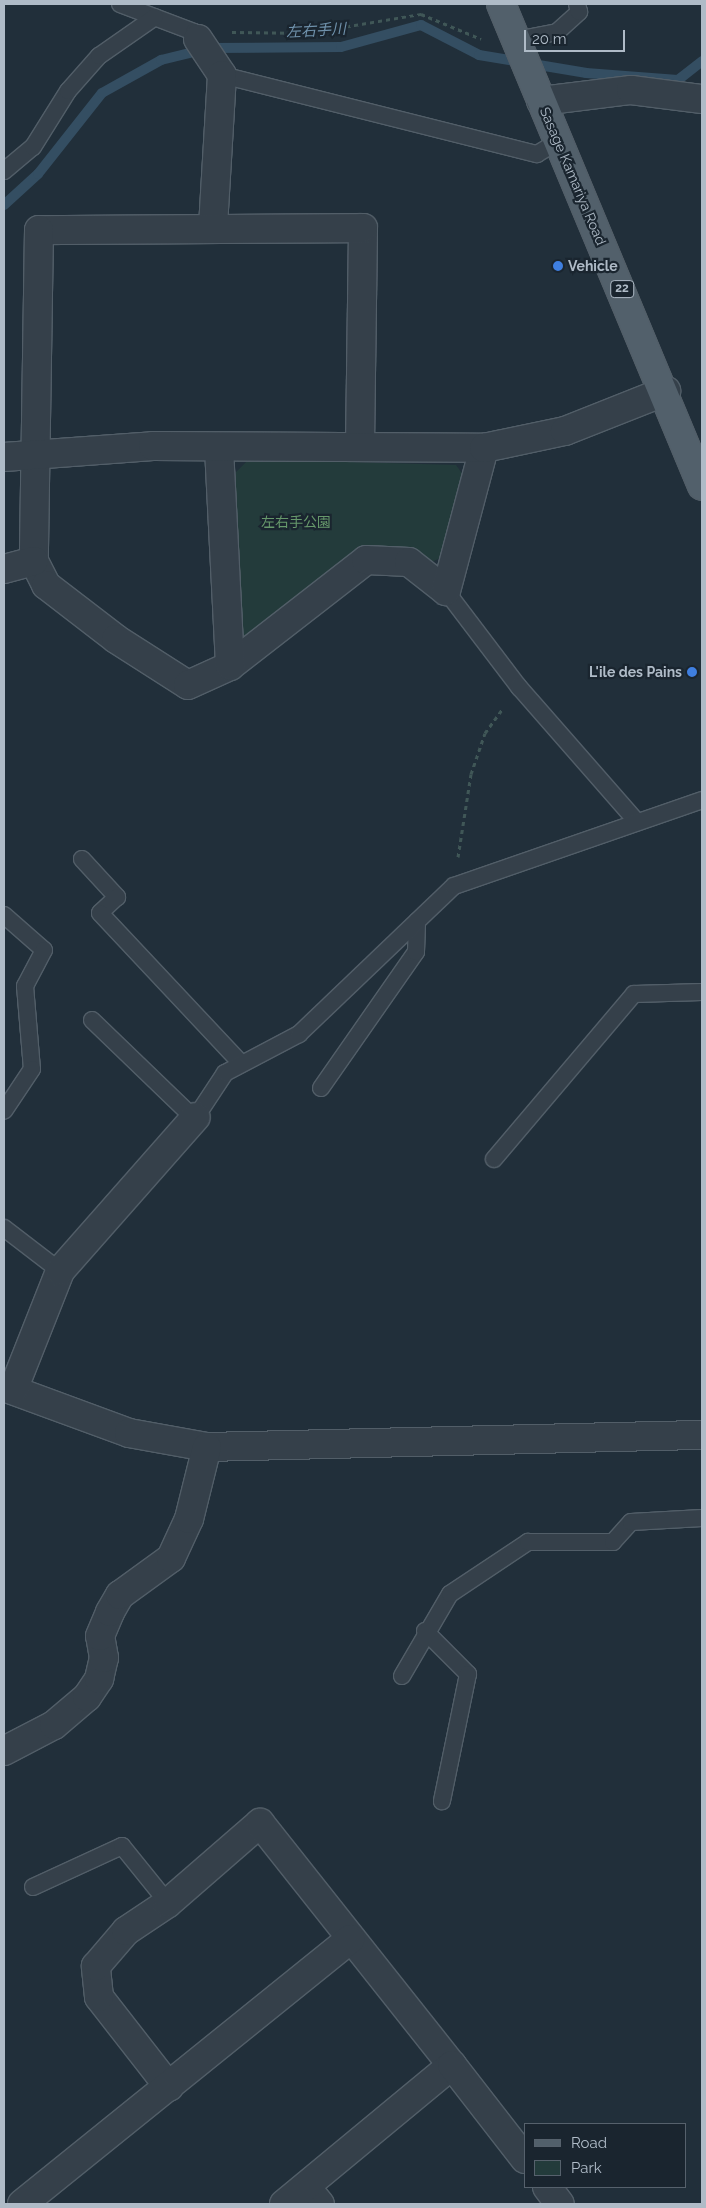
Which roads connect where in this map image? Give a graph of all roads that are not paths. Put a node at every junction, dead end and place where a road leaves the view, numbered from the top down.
1 (120, 4) edge
2 (501, 4) edge
3 (577, 4) edge
4 (155, 17) junction
5 (196, 36) joint
6 (517, 43) junction
7 (219, 70) junction
8 (539, 98) junction
9 (702, 99) edge
10 (558, 142) junction
11 (4, 171) edge
12 (212, 227) junction
13 (666, 391) junction
14 (360, 445) junction
15 (220, 448) junction
16 (484, 448) junction
17 (35, 452) junction
18 (4, 457) edge
19 (702, 486) edge
20 (34, 561) junction
21 (4, 569) edge
22 (446, 591) junction
23 (230, 666) junction
24 (702, 800) edge
25 (637, 822) junction
26 (82, 859) dead end
27 (4, 915) edge
28 (417, 921) junction
29 (702, 992) edge
30 (92, 1020) dead end
31 (241, 1063) junction
32 (321, 1088) dead end
33 (4, 1111) edge
34 (195, 1118) junction
35 (494, 1159) dead end
36 (4, 1228) edge
37 (60, 1271) junction
38 (8, 1389) edge
39 (702, 1435) edge
40 (207, 1447) junction
41 (702, 1518) edge
42 (425, 1631) junction
43 (402, 1676) dead end
44 (4, 1751) edge
45 (442, 1801) dead end
46 (33, 1887) dead end
47 (168, 1904) junction
48 (351, 1939) junction
49 (452, 2065) junction
50 (169, 2087) junction
51 (524, 2157) edge
52 (548, 2188) edge
53 (313, 2196) edge
54 (22, 2204) edge
55 (284, 2204) edge
56 (560, 2204) edge

1 - 4 lane
2 - 6 main road, Sasage Kamariya Road / 22
3 - 6 lane
4 - 5 lane
4 - 11 lane
5 - 7 street
6 - 8 main road, Sasage Kamariya Road / 22
7 - 10 lane
7 - 12 street
8 - 9 street
8 - 10 main road, Sasage Kamariya Road / 22
10 - 13 main road, Sasage Kamariya Road / 22
12 - 14 street
12 - 17 street
13 - 16 street
13 - 19 main road, Sasage Kamariya Road / 22
14 - 15 street
14 - 16 street
15 - 17 street
15 - 23 street
16 - 22 street
17 - 18 street
17 - 20 street
20 - 21 street
20 - 23 street
22 - 23 street
22 - 25 lane
24 - 25 lane
25 - 28 lane
26 - 31 lane
27 - 33 lane
28 - 31 lane
28 - 32 lane
29 - 35 lane
30 - 34 lane
31 - 34 lane
34 - 37 street
36 - 37 lane
37 - 38 street
38 - 40 street
39 - 40 street
40 - 44 street
41 - 42 lane
42 - 43 lane
42 - 45 lane
46 - 47 lane
47 - 48 street
47 - 50 street
48 - 49 street
48 - 50 street
49 - 51 street
49 - 53 street
50 - 54 street
52 - 56 street
53 - 55 street

